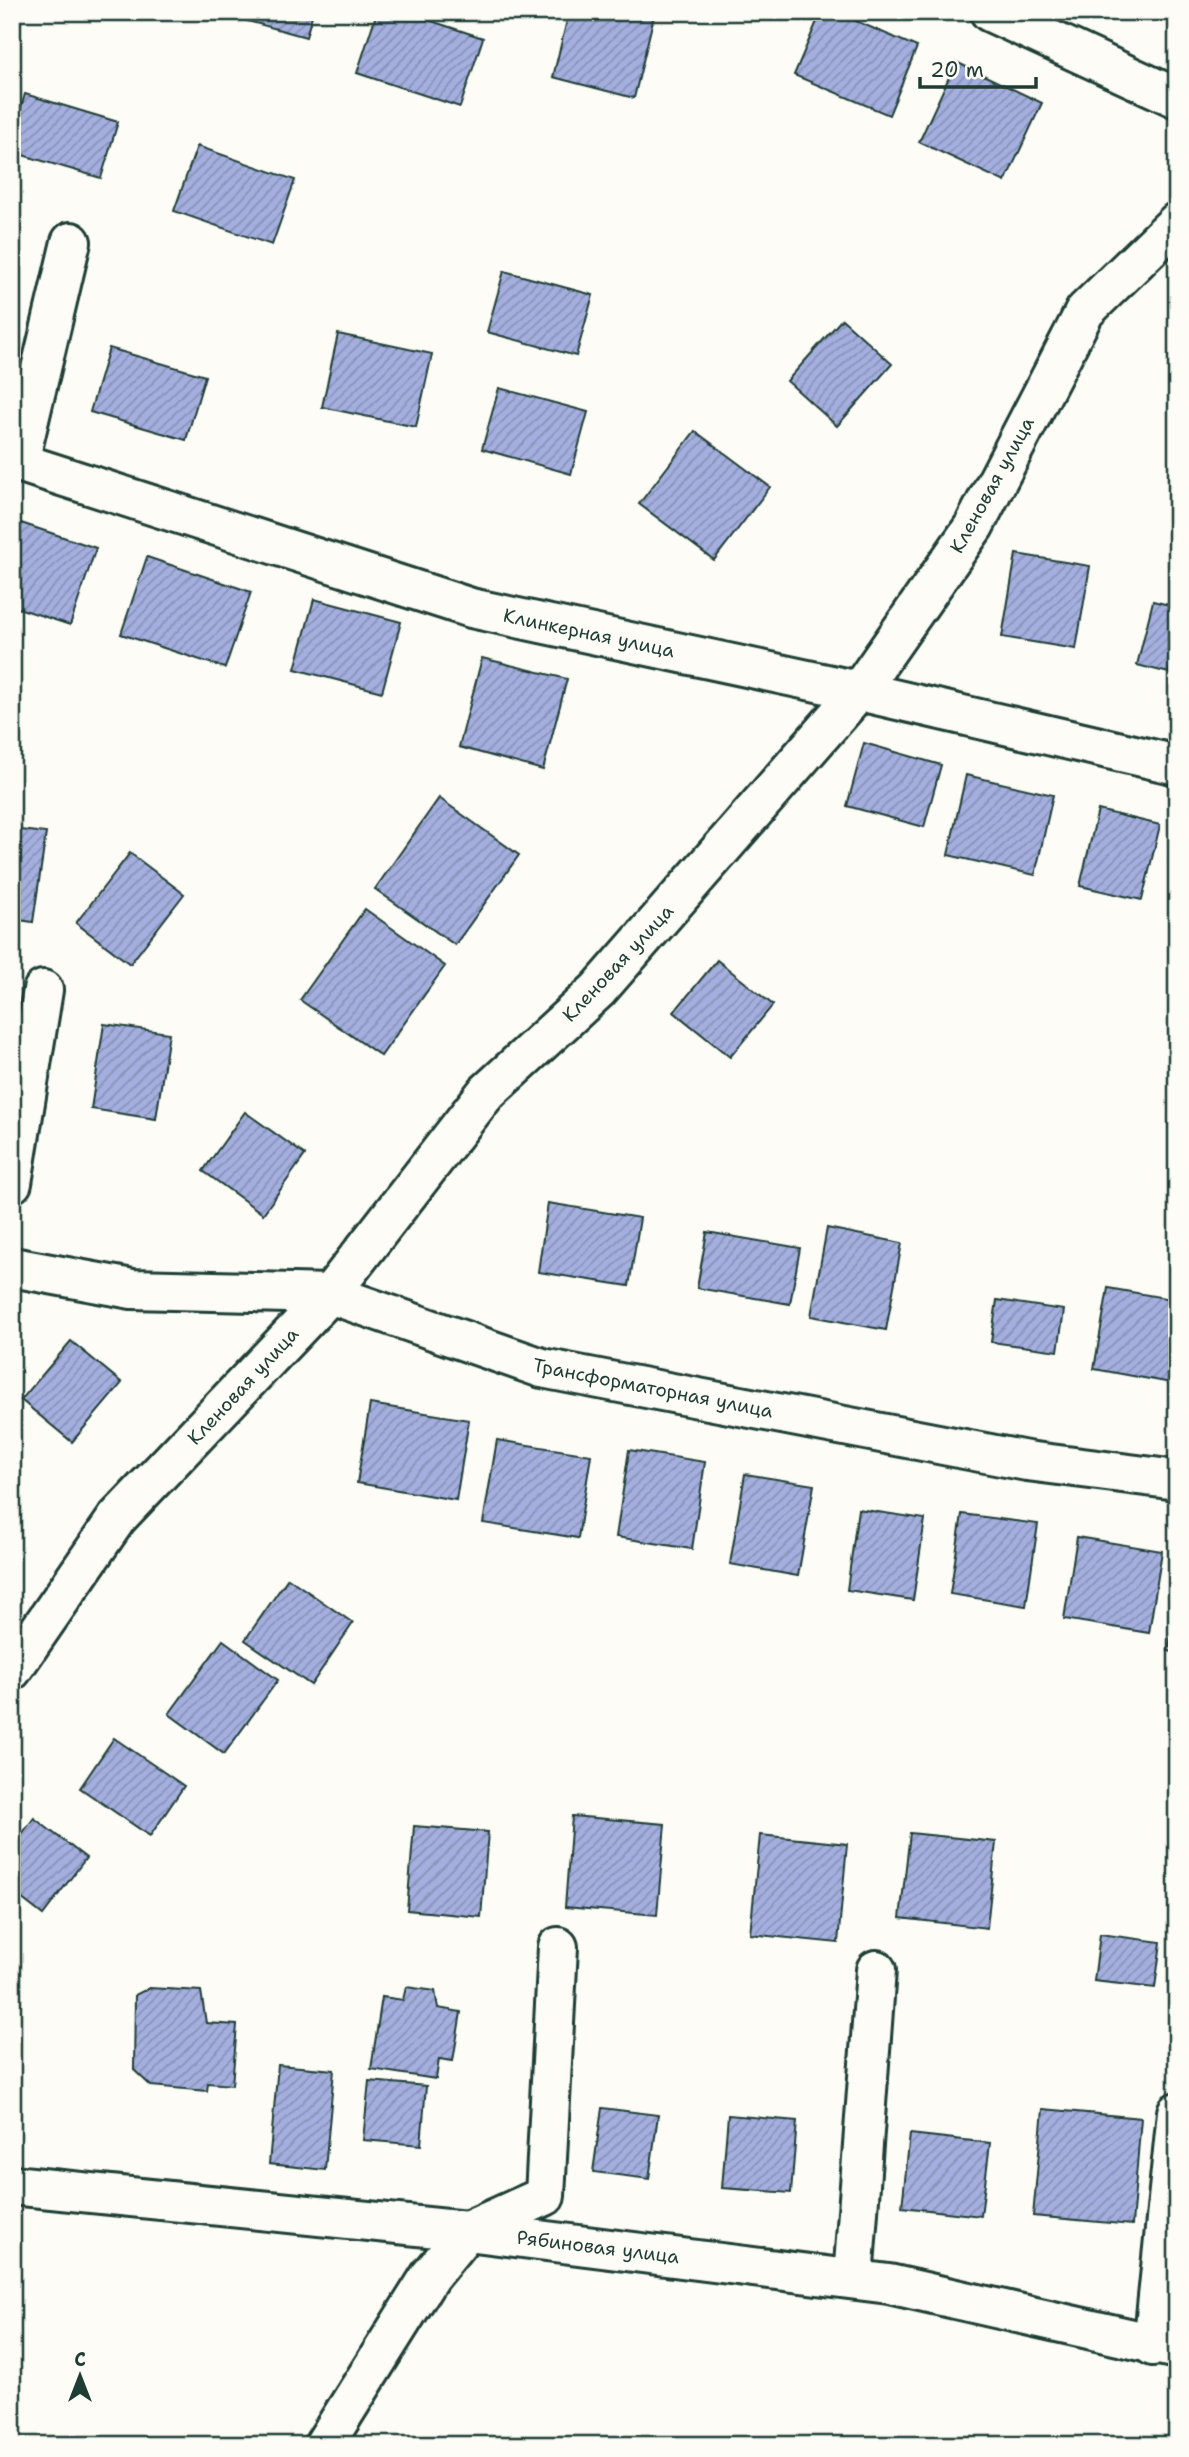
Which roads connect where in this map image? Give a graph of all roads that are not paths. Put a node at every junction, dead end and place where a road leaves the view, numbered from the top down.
1 (990, 12) edge
2 (1177, 98) edge
3 (1177, 222) edge
4 (71, 242) dead end
5 (16, 461) edge
6 (859, 691) junction
7 (1177, 765) edge
8 (43, 990) dead end
9 (12, 1183) edge
10 (12, 1267) edge
11 (330, 1294) junction
12 (1177, 1480) edge
13 (12, 1670) edge
14 (558, 1947) dead end
15 (876, 1970) dead end
16 (1177, 2112) edge
17 (12, 2185) edge
18 (467, 2231) junction
19 (853, 2279) junction
20 (1165, 2347) edge
21 (324, 2445) edge

1 - 2 street
3 - 6 street, Кленовая улица
4 - 5 street
5 - 6 street, Клинкерная улица
6 - 7 street, Клинкерная улица
6 - 11 street, Кленовая улица
8 - 9 street
10 - 11 street, Трансформаторная улица
11 - 12 street, Трансформаторная улица
11 - 13 street, Кленовая улица
14 - 18 street
15 - 19 street
16 - 20 street
17 - 18 street, Рябиновая улица
18 - 19 street, Рябиновая улица
18 - 21 street
19 - 20 street, Рябиновая улица

